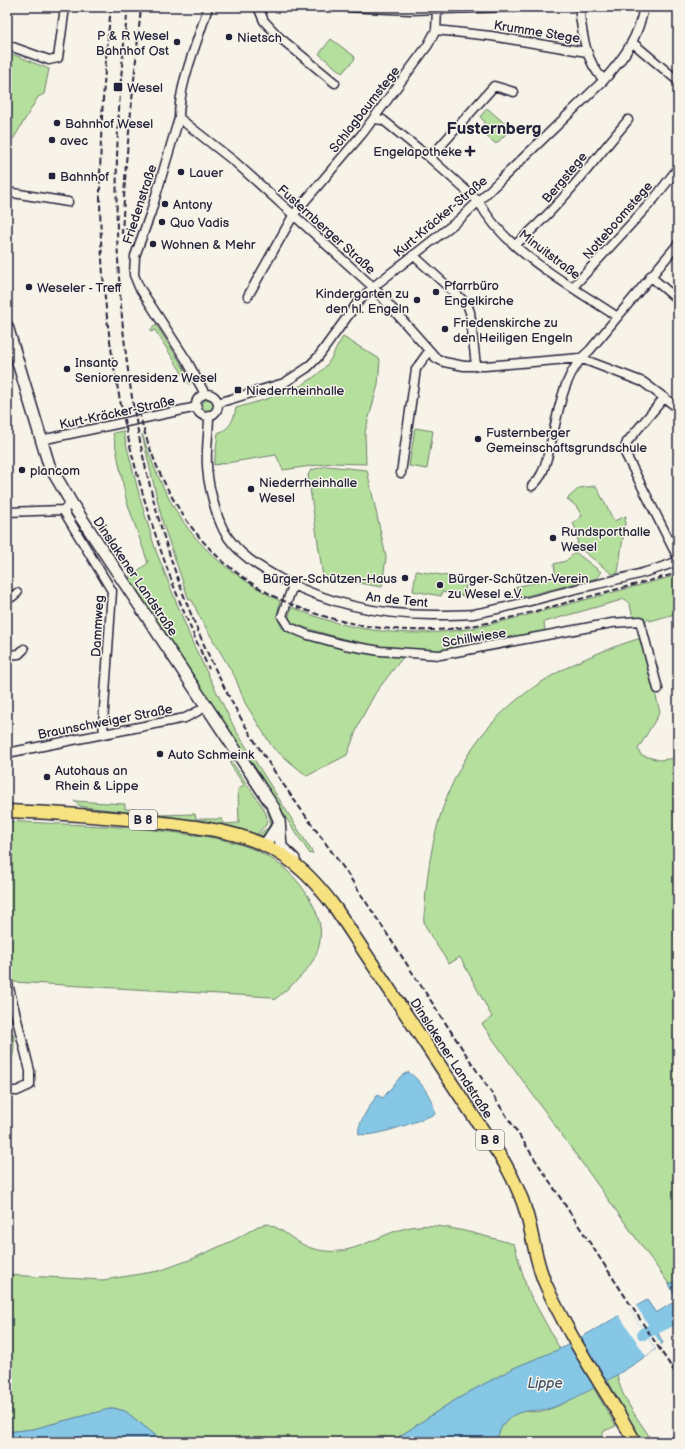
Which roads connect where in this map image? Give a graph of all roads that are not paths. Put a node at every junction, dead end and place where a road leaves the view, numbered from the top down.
1 (66, 7) edge
2 (208, 7) edge
3 (258, 7) edge
4 (346, 7) edge
5 (513, 7) edge
6 (579, 7) edge
7 (644, 7) edge
8 (437, 10) junction
9 (436, 30) junction
10 (633, 43) junction
11 (7, 45) edge
12 (587, 52) junction
13 (604, 80) junction
14 (678, 81) edge
15 (335, 83) dead end
16 (514, 92) dead end
17 (179, 118) junction
18 (373, 119) junction
19 (628, 120) dead end
20 (430, 158) junction
21 (678, 168) edge
22 (8, 193) edge
23 (68, 202) dead end
24 (479, 202) junction
25 (294, 214) junction
26 (678, 244) edge
27 (515, 245) junction
28 (413, 255) junction
29 (650, 276) junction
30 (373, 287) junction
31 (573, 287) junction
32 (248, 296) dead end
33 (678, 300) edge
34 (616, 316) junction
35 (7, 326) edge
36 (429, 351) junction
37 (580, 358) junction
38 (476, 366) junction
39 (205, 394) junction
40 (664, 398) junction
41 (218, 403) junction
42 (197, 407) junction
43 (678, 407) edge
44 (209, 416) junction
45 (41, 440) junction
46 (401, 473) dead end
47 (532, 486) dead end
48 (67, 507) junction
49 (7, 512) edge
50 (678, 559) edge
51 (293, 585) junction
52 (17, 593) dead end
53 (7, 598) edge
54 (24, 649) dead end
55 (7, 655) edge
56 (658, 689) dead end
57 (206, 707) junction
58 (104, 733) junction
59 (7, 753) edge
60 (7, 811) edge
61 (279, 824) junction
62 (265, 846) junction
63 (320, 887) junction
64 (7, 980) edge
65 (7, 1091) edge
66 (635, 1442) edge

1 - 11 street
2 - 17 street, Friedenstraße
3 - 15 street
4 - 8 street
5 - 8 street
6 - 12 street
7 - 10 street, Kurt-Kräcker-Straße
8 - 9 street, Schlagbaumstege
9 - 12 street, Krumme Stege
9 - 18 street, Schlagbaumstege
10 - 13 street, Kurt-Kräcker-Straße
10 - 14 street
12 - 13 street
13 - 24 street, Kurt-Kräcker-Straße
16 - 20 street
17 - 25 street, Fusternberger Straße
17 - 39 street, Friedenstraße
18 - 20 street, Minuitstraße
18 - 25 street, Schlagbaumstege
19 - 27 street, Bergstege
20 - 24 street, Minuitstraße
21 - 31 street, Notteboomstege
22 - 23 street
24 - 27 street, Minuitstraße
24 - 28 street, Kurt-Kräcker-Straße
25 - 30 street, Fusternberger Straße
25 - 32 street, Schlagbaumstege
26 - 29 street
27 - 31 street, Minuitstraße
28 - 30 street, Kurt-Kräcker-Straße
28 - 38 street
29 - 33 street
29 - 34 street
30 - 36 street, Fusternberger Straße
30 - 41 street, Kurt-Kräcker-Straße
31 - 34 street, Minuitstraße
34 - 37 street
35 - 45 main road, Dinslakener Landstraße
36 - 38 street, Fusternberger Straße
36 - 46 street
37 - 38 street, Fusternberger Straße
37 - 40 street, Fusternberger Straße
37 - 47 street
39 - 41 street
39 - 42 street
40 - 43 street, Fusternberger Straße
40 - 50 street
41 - 44 street
42 - 44 street
42 - 45 street, Kurt-Kräcker-Straße
44 - 51 street, An de Tent
45 - 48 main road, Dinslakener Landstraße
48 - 49 street
48 - 57 main road, Dinslakener Landstraße
48 - 58 street, Dammweg
50 - 51 street, An de Tent
51 - 56 street, Schillwiese
52 - 53 street
54 - 55 street
57 - 58 street, Braunschweiger Straße
57 - 61 main road, Dinslakener Landstraße
58 - 59 street, Braunschweiger Straße
60 - 62 main road, B 8
61 - 62 main road
61 - 63 main road, Dinslakener Landstraße
62 - 63 main road, B 8
63 - 66 main road, Dinslakener Landstraße / B 8
64 - 65 street

